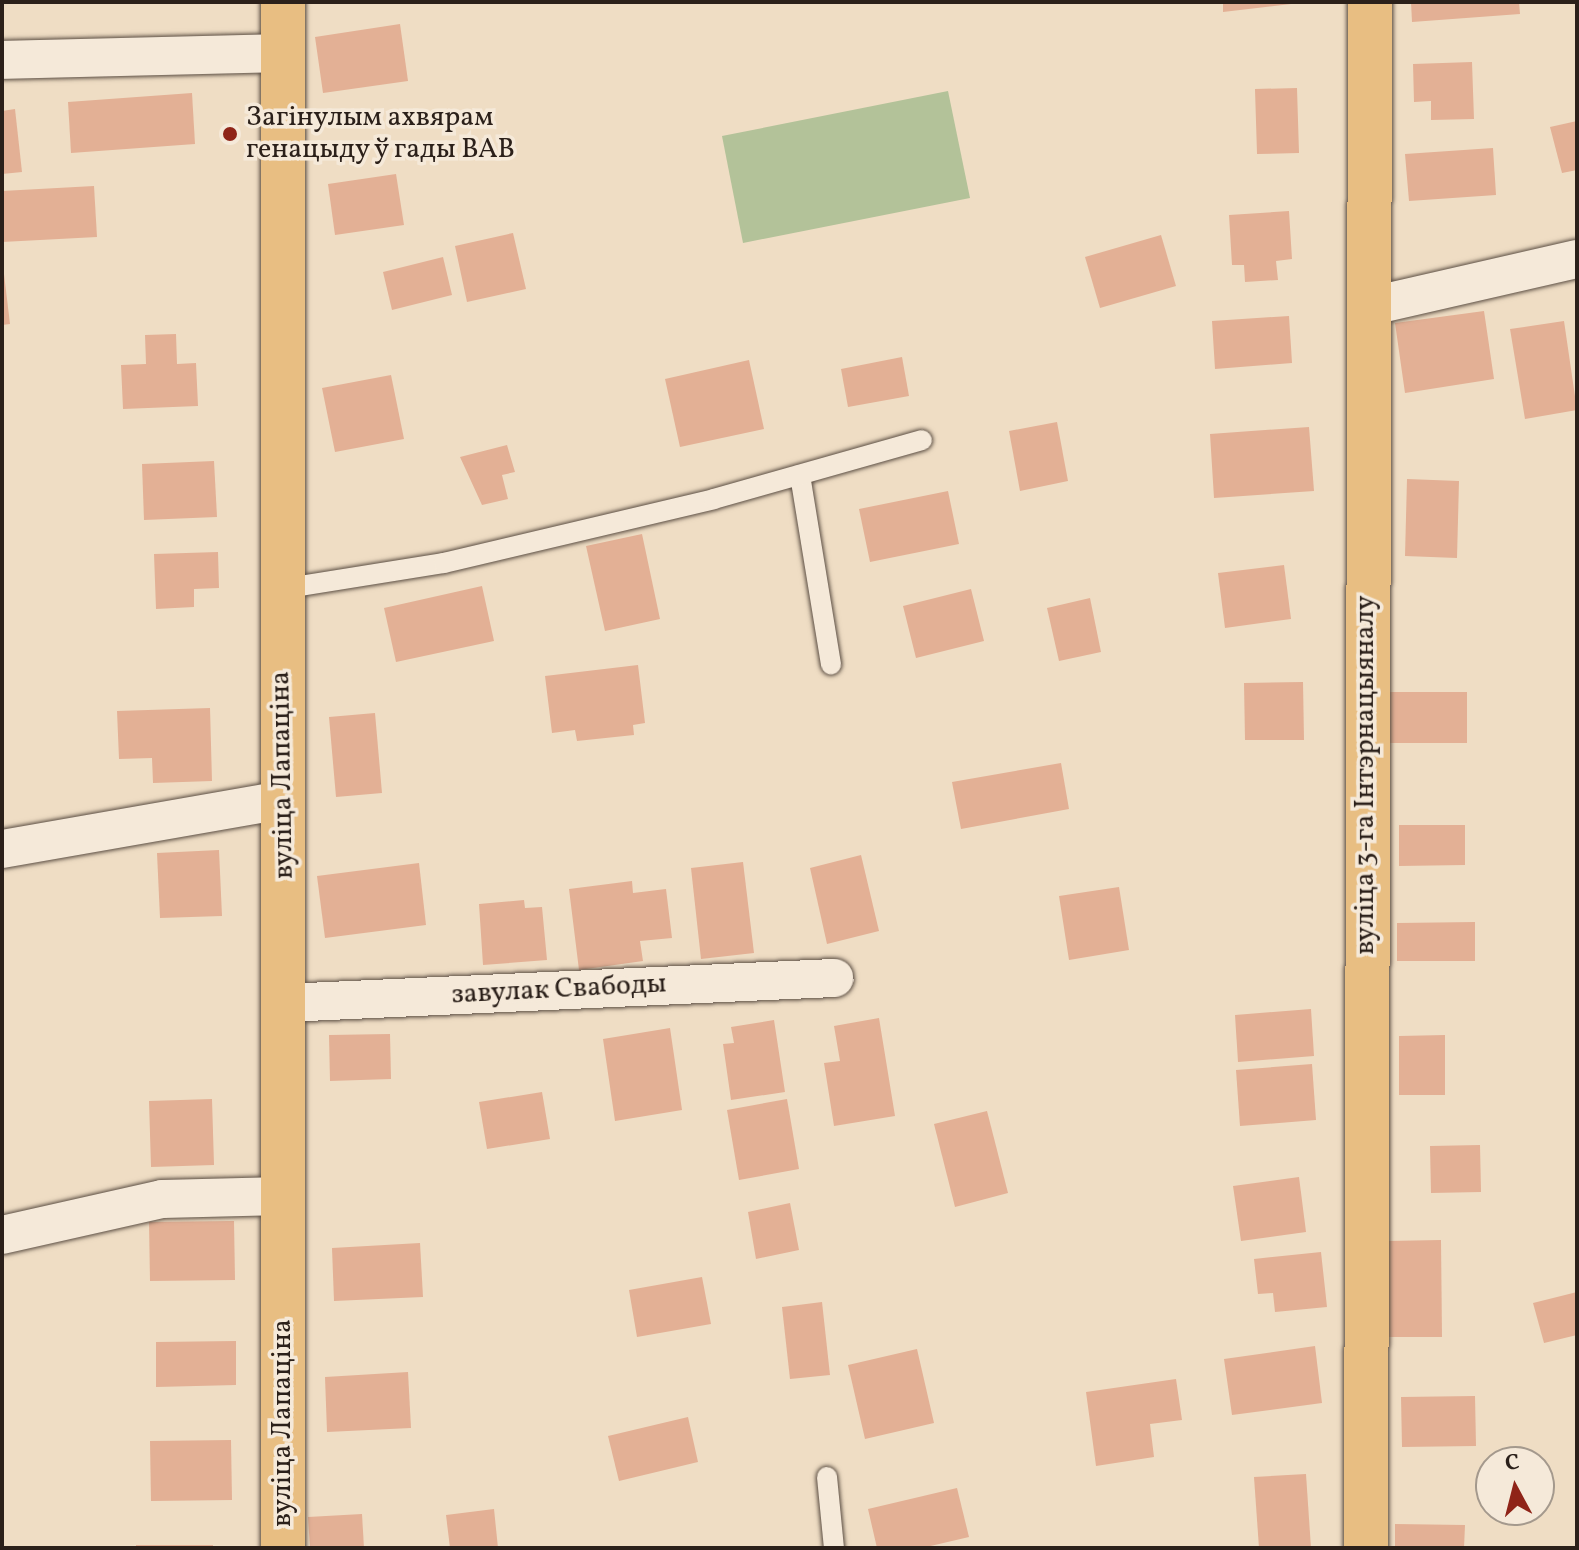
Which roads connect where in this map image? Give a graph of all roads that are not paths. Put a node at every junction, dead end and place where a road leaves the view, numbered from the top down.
1 (283, 2) edge
2 (1370, 2) edge
3 (286, 53) junction
4 (2, 60) edge
5 (1577, 259) edge
6 (1367, 307) junction
7 (922, 440) dead end
8 (800, 475) junction
9 (281, 589) junction
10 (831, 664) dead end
11 (284, 800) junction
12 (2, 849) edge
13 (834, 978) dead end
14 (285, 1003) junction
15 (283, 1196) junction
16 (2, 1235) edge
17 (827, 1477) dead end
18 (283, 1548) edge
19 (834, 1548) edge
20 (1366, 1548) edge

1 - 3 main road, вуліца Лапаціна
2 - 6 main road, вуліца 3-га Інтэрнацыяналу
3 - 4 street
3 - 9 main road, вуліца Лапаціна
5 - 6 street
6 - 20 main road, вуліца 3-га Інтэрнацыяналу
7 - 8 lane
8 - 9 lane
8 - 10 lane
9 - 11 main road, вуліца Лапаціна
11 - 12 street
11 - 14 main road, вуліца Лапаціна
13 - 14 street, завулак Свабоды
14 - 15 main road, вуліца Лапаціна
15 - 16 street
15 - 18 main road, вуліца Лапаціна
17 - 19 lane

